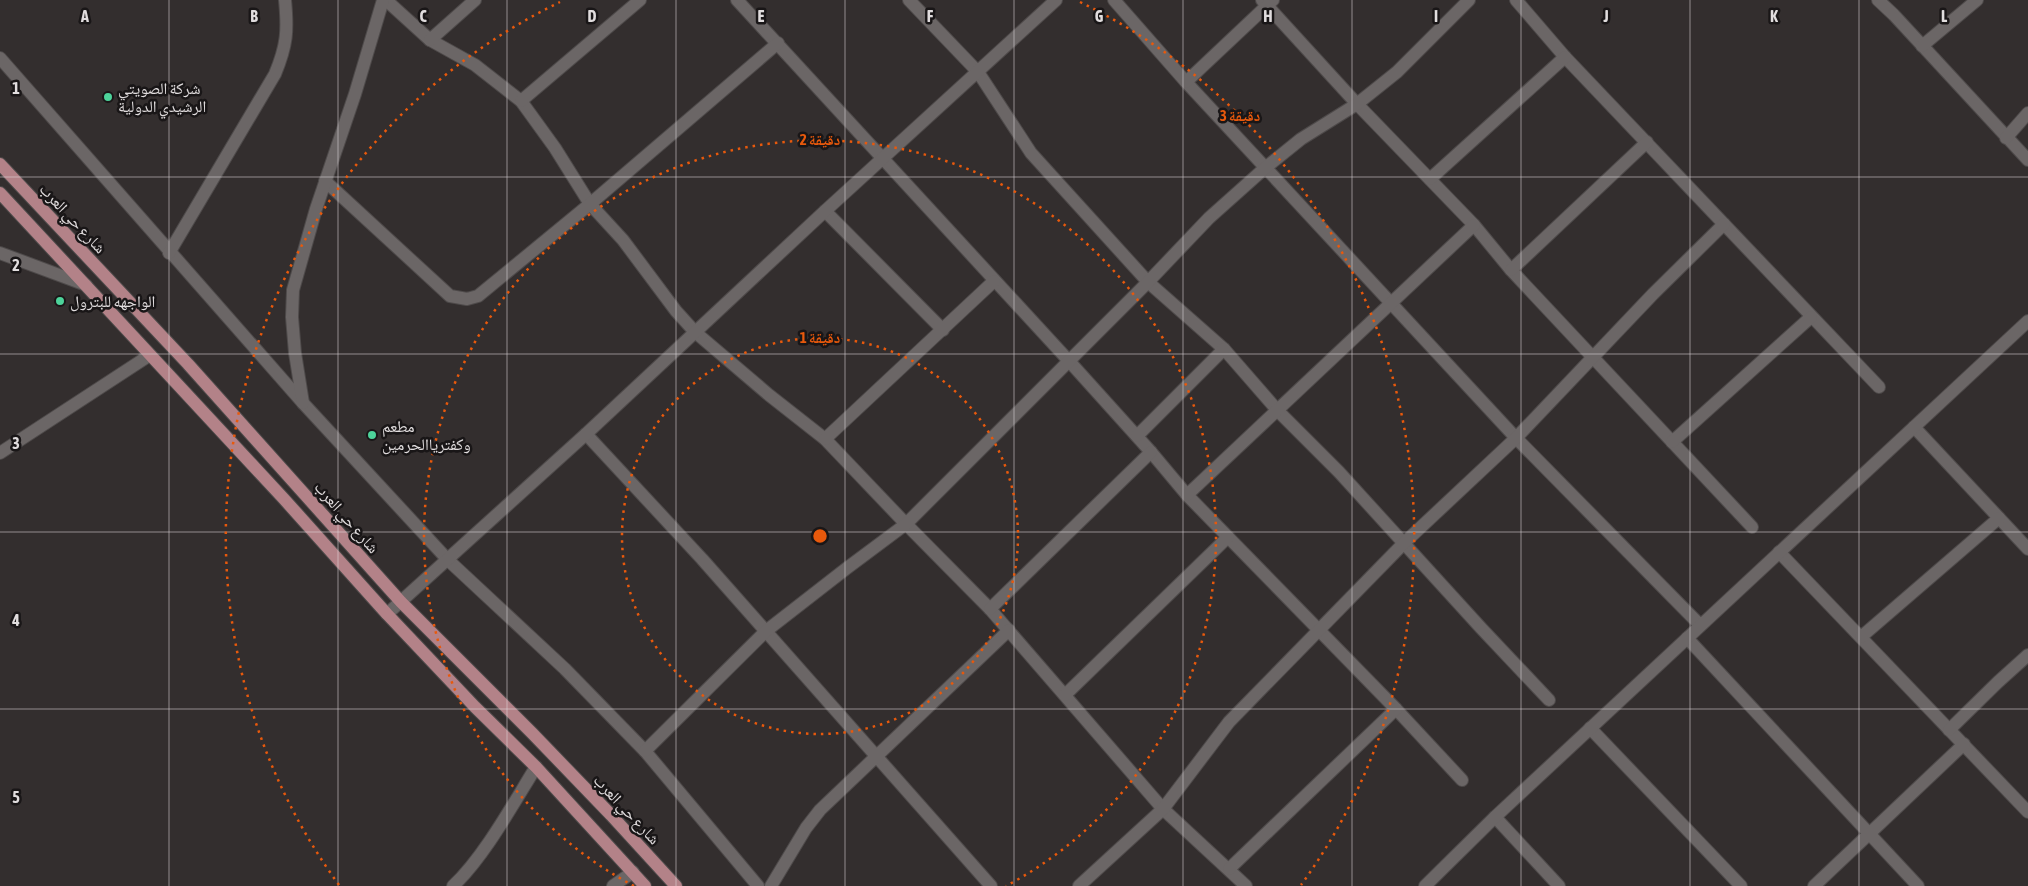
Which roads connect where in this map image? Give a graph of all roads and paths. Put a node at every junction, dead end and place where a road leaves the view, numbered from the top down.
1 (285, 0) edge
2 (384, 0) edge
3 (476, 0) edge
4 (640, 0) edge
5 (737, 0) edge
6 (909, 0) edge
7 (1056, 0) edge
8 (1114, 0) edge
9 (1469, 0) edge
10 (1516, 0) edge
11 (1878, 0) edge
12 (1978, 0) edge
13 (1267, 2) edge
14 (430, 40) junction
15 (778, 44) junction
16 (1922, 46) junction
17 (0, 58) edge
18 (1565, 58) junction
19 (978, 72) junction
20 (1186, 82) junction
21 (521, 101) junction
22 (1357, 104) junction
23 (2028, 114) edge
24 (2006, 138) junction
25 (1647, 142) junction
26 (883, 158) junction
27 (2028, 160) edge
28 (0, 164) edge
29 (1265, 168) junction
30 (1430, 179) junction
31 (325, 181) junction
32 (0, 193) edge
33 (590, 204) junction
34 (826, 211) junction
35 (1724, 224) junction
36 (1474, 225) junction
37 (0, 253) edge
38 (170, 253) junction
39 (1511, 270) junction
40 (994, 282) junction
41 (1148, 282) junction
42 (86, 285) junction
43 (1391, 303) junction
44 (1811, 317) junction
45 (145, 319) junction
46 (2028, 321) edge
47 (942, 330) junction
48 (695, 332) junction
49 (130, 333) junction
50 (1224, 348) junction
51 (150, 355) junction
52 (1592, 356) junction
53 (1069, 361) junction
54 (1879, 387) dead end
55 (303, 403) junction
56 (1278, 410) junction
57 (1914, 427) junction
58 (586, 434) junction
59 (1137, 436) junction
60 (1516, 438) junction
61 (825, 439) junction
62 (1672, 442) junction
63 (1151, 452) junction
64 (0, 453) edge
65 (1187, 496) junction
66 (1999, 518) junction
67 (906, 524) junction
68 (1752, 527) dead end
69 (1228, 537) junction
70 (1404, 543) junction
71 (2028, 549) edge
72 (1779, 552) junction
73 (448, 560) junction
74 (400, 602) junction
75 (990, 609) junction
76 (387, 614) junction
77 (1700, 625) junction
78 (1009, 630) junction
79 (766, 631) junction
80 (1319, 632) junction
81 (1861, 637) junction
82 (1687, 638) junction
83 (2028, 655) edge
84 (1065, 695) junction
85 (1549, 700) dead end
86 (1396, 709) junction
87 (1590, 728) junction
88 (1949, 730) junction
89 (1964, 744) junction
90 (645, 751) junction
91 (876, 755) junction
92 (536, 767) junction
93 (1462, 780) dead end
94 (1163, 809) junction
95 (2028, 812) edge
96 (1494, 817) junction
97 (1869, 833) junction
98 (631, 836) junction
99 (614, 851) junction
100 (1228, 869) junction
101 (633, 872) junction
102 (453, 886) edge
103 (613, 886) edge
104 (646, 886) edge
105 (676, 886) edge
106 (758, 886) edge
107 (771, 886) edge
108 (991, 886) edge
109 (1080, 886) edge
110 (1246, 886) edge
111 (1425, 886) edge
112 (1559, 886) edge
113 (1740, 886) edge
114 (1814, 886) edge
115 (1918, 886) edge

1 - 38 street
2 - 14 street
2 - 31 street
3 - 14 street
4 - 21 street
5 - 15 street
6 - 19 street
7 - 19 street
8 - 20 street
9 - 22 street
10 - 18 street
11 - 16 street
12 - 16 street
13 - 20 street
13 - 22 street
14 - 21 street
15 - 26 street
15 - 33 street
16 - 24 street
17 - 38 street
18 - 25 street
18 - 30 street
19 - 26 street
19 - 41 street
20 - 29 street
21 - 33 street
22 - 29 street
22 - 30 street
23 - 24 street
24 - 27 street
25 - 35 street
25 - 39 street
26 - 34 street
26 - 40 street
28 - 45 main road, شارع حي العرب
29 - 41 street
29 - 43 street
30 - 36 street
31 - 33 street
31 - 55 street
32 - 42 main road
33 - 48 street
34 - 47 street
34 - 48 street
35 - 44 street
35 - 52 street
36 - 39 street
36 - 43 street
37 - 42 street
38 - 55 street
39 - 52 street
40 - 47 street
40 - 53 street
41 - 50 street
41 - 53 street
42 - 49 main road
43 - 56 street
43 - 60 street
44 - 54 street
44 - 62 street
45 - 49 main road
45 - 74 main road, شارع حي العرب
46 - 57 street
47 - 61 street
48 - 58 street
48 - 61 street
49 - 51 main road
50 - 56 street
50 - 59 street
51 - 64 street
51 - 76 main road
52 - 60 street
52 - 62 street
53 - 59 street
53 - 67 street
55 - 73 street
56 - 65 street
56 - 70 street
57 - 66 street
57 - 72 street
58 - 73 street
58 - 79 street
59 - 63 street
60 - 70 street
60 - 77 street
61 - 67 street
62 - 68 street
63 - 65 street
63 - 75 street
65 - 69 street
66 - 71 street
66 - 81 street
67 - 75 street
67 - 79 street
69 - 80 street
69 - 84 street
70 - 80 street
70 - 85 street
72 - 77 street
72 - 81 street
73 - 74 street
73 - 90 street
74 - 76 street
74 - 98 main road, شارع حي العرب
75 - 78 street
76 - 92 main road
77 - 82 street
78 - 84 street
78 - 91 street
79 - 90 street
79 - 91 street
80 - 86 street
80 - 94 street
81 - 88 street
82 - 87 street
82 - 97 street
83 - 88 street
84 - 94 street
86 - 93 street
86 - 100 street
87 - 96 street
87 - 113 street
88 - 89 street
89 - 95 street
89 - 97 street
90 - 106 street
91 - 107 street
91 - 108 street
92 - 99 main road
92 - 102 street
94 - 100 street
94 - 109 street
96 - 111 street
96 - 112 street
97 - 114 street
97 - 115 street
98 - 99 main road
98 - 105 main road, شارع حي العرب
99 - 101 main road
100 - 110 street
101 - 103 street
101 - 104 main road

